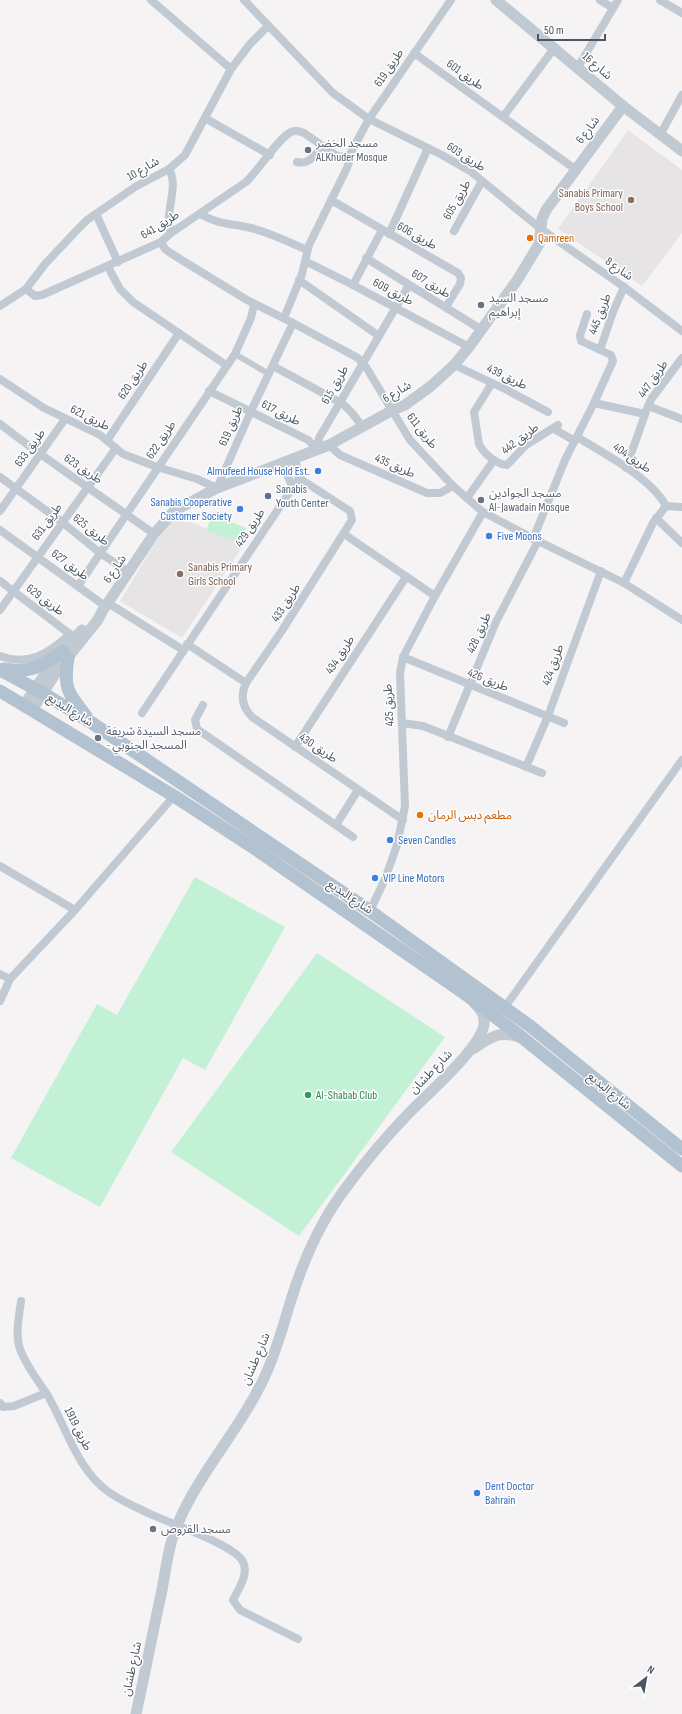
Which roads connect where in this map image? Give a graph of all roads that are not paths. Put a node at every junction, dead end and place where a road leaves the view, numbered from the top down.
1 (151, 0) edge
2 (244, 0) edge
3 (451, 0) edge
4 (496, 0) edge
5 (600, 0) edge
6 (618, 0) edge
7 (660, 0) edge
8 (613, 8) junction
9 (682, 12) edge
10 (268, 26) junction
11 (555, 47) junction
12 (414, 53) junction
13 (578, 67) junction
14 (231, 69) junction
15 (682, 95) edge
16 (623, 106) junction
17 (503, 117) junction
18 (204, 118) junction
19 (368, 119) junction
20 (660, 135) junction
21 (321, 147) junction
22 (428, 148) junction
23 (682, 151) edge
24 (272, 152) junction
25 (350, 154) junction
26 (297, 162) dead end
27 (169, 169) junction
28 (575, 169) junction
29 (482, 181) junction
30 (331, 200) junction
31 (96, 214) junction
32 (200, 214) junction
33 (541, 229) junction
34 (454, 231) dead end
35 (386, 232) junction
36 (171, 233) junction
37 (161, 242) junction
38 (307, 250) junction
39 (366, 258) junction
40 (305, 261) junction
41 (118, 262) junction
42 (108, 267) junction
43 (299, 280) junction
44 (409, 284) junction
45 (354, 285) junction
46 (624, 287) junction
47 (26, 289) junction
48 (254, 304) junction
49 (0, 306) edge
50 (396, 307) junction
51 (446, 307) junction
52 (587, 314) dead end
53 (284, 318) junction
54 (293, 323) junction
55 (482, 330) junction
56 (682, 331) edge
57 (179, 333) junction
58 (379, 336) junction
59 (469, 347) junction
60 (600, 350) junction
61 (235, 354) junction
62 (682, 358) edge
63 (362, 362) junction
64 (226, 365) junction
65 (454, 365) junction
66 (273, 366) junction
67 (608, 373) joint
68 (269, 374) junction
69 (0, 380) edge
70 (492, 383) junction
71 (209, 392) junction
72 (340, 402) junction
73 (594, 403) junction
74 (393, 410) junction
75 (647, 410) junction
76 (251, 411) junction
77 (548, 412) dead end
78 (65, 419) junction
79 (682, 419) edge
80 (0, 424) edge
81 (362, 426) junction
82 (556, 427) joint
83 (108, 439) junction
84 (576, 439) junction
85 (322, 447) junction
86 (116, 448) junction
87 (40, 455) junction
88 (295, 457) junction
89 (494, 460) junction
90 (282, 462) junction
91 (157, 468) junction
92 (626, 468) junction
93 (0, 477) edge
94 (299, 478) junction
95 (292, 486) junction
96 (453, 486) junction
97 (88, 487) junction
98 (16, 488) junction
99 (217, 488) junction
100 (467, 498) junction
101 (666, 506) junction
102 (682, 507) edge
103 (0, 511) edge
104 (483, 512) junction
105 (127, 514) junction
106 (656, 518) junction
107 (62, 522) junction
108 (0, 530) edge
109 (154, 534) junction
110 (344, 534) junction
111 (535, 540) junction
112 (682, 543) edge
113 (100, 553) junction
114 (38, 556) junction
115 (602, 571) junction
116 (129, 572) junction
117 (406, 577) junction
118 (0, 581) edge
119 (624, 583) junction
120 (78, 586) junction
121 (14, 591) junction
122 (435, 596) junction
123 (105, 606) junction
124 (0, 610) edge
125 (682, 620) edge
126 (73, 636) junction
127 (185, 647) junction
128 (65, 655) junction
129 (0, 656) edge
130 (403, 658) junction
131 (0, 669) edge
132 (246, 683) junction
133 (469, 686) junction
134 (0, 691) edge
135 (39, 691) junction
136 (203, 705) dead end
137 (28, 708) junction
138 (142, 713) dead end
139 (548, 716) junction
140 (92, 723) junction
141 (402, 723) junction
142 (564, 723) dead end
143 (448, 737) junction
144 (295, 747) junction
145 (682, 760) edge
146 (526, 767) junction
147 (542, 773) dead end
148 (358, 790) junction
149 (174, 796) junction
150 (403, 820) junction
151 (336, 825) junction
152 (353, 837) dead end
153 (0, 866) edge
154 (75, 910) junction
155 (370, 911) junction
156 (0, 974) edge
157 (10, 979) junction
158 (468, 996) junction
159 (0, 1001) edge
160 (505, 1007) junction
161 (524, 1038) junction
162 (471, 1050) junction
163 (682, 1149) edge
164 (682, 1166) edge
165 (21, 1301) dead end
166 (46, 1393) junction
167 (1, 1406) edge
168 (176, 1526) junction
169 (298, 1639) dead end
170 (136, 1714) edge

1 - 14 street
2 - 10 street
3 - 12 street, طريق 619
4 - 11 street, شارع 16
5 - 8 street
6 - 8 street
7 - 9 street
8 - 13 street
10 - 14 street, شارع 10
10 - 19 street
11 - 13 street, شارع 16
11 - 17 street
12 - 17 street, طريق 601
12 - 19 street, طريق 619
13 - 16 street, شارع 16
14 - 18 street, شارع 10
15 - 20 street
16 - 20 street, شارع 16
16 - 28 street, شارع 6
17 - 28 street, طريق 601
18 - 24 street
18 - 27 street, شارع 10
19 - 22 street, طريق 603
19 - 25 street, طريق 619
20 - 23 street, شارع 16
21 - 24 street, طريق 641
21 - 25 street
21 - 26 street
22 - 29 street, طريق 603
22 - 35 street
24 - 32 street, طريق 641
25 - 30 street, طريق 619
27 - 31 street, شارع 10
27 - 36 street
28 - 33 street, شارع 6
29 - 33 street, طريق 603
29 - 34 street, طريق 605
30 - 35 street, طريق 606
30 - 38 street, طريق 619
31 - 41 street
31 - 47 street, شارع 10
32 - 36 street, طريق 641
32 - 38 street
33 - 46 street, شارع 8
33 - 55 street, شارع 6
35 - 39 street
35 - 51 street, طريق 606
36 - 37 street, طريق 641
37 - 41 street, طريق 641
37 - 48 street, طريق 611
38 - 40 street, طريق 619
39 - 44 street, طريق 607
39 - 45 street
40 - 43 street, طريق 619
40 - 45 street, طريق 609
41 - 42 street, طريق 641
42 - 47 street, طريق 641
42 - 57 street
43 - 53 street, طريق 619
43 - 58 street
44 - 50 street, طريق 615
44 - 51 street, طريق 607
45 - 50 street, طريق 609
46 - 56 street, شارع 8
46 - 60 street, طريق 445
47 - 49 street, شارع 10
48 - 53 street, طريق 611
48 - 61 street, طريق 622
50 - 58 street, طريق 615
50 - 59 street, طريق 609
51 - 55 street, طريق 607
52 - 60 street, طريق 445
53 - 54 street, طريق 611
54 - 63 street, طريق 611
54 - 66 street, طريق 619
55 - 59 street, شارع 6
57 - 64 street
57 - 83 street, طريق 620
58 - 63 street, طريق 615
59 - 65 street, شارع 6
60 - 67 street, طريق 445
61 - 64 street, طريق 622
61 - 68 street
62 - 75 street, طريق 447
63 - 72 street, طريق 615
63 - 74 street, طريق 611
64 - 71 street, طريق 622
65 - 70 street, طريق 439
65 - 74 street, شارع 6
66 - 68 street, طريق 619
66 - 72 street
67 - 73 street, طريق 428
68 - 76 street, طريق 619
69 - 78 street, طريق 621
70 - 77 street, طريق 439
70 - 89 street, طريق 442
71 - 76 street, طريق 617
71 - 91 street, طريق 622
72 - 81 street
72 - 85 street, طريق 615
73 - 75 street, طريق 447
73 - 84 street, طريق 428
74 - 81 street, شارع 6
74 - 96 street, طريق 611
75 - 79 street
75 - 92 street, طريق 447
76 - 85 street, طريق 617
76 - 99 street, طريق 619
78 - 83 street, طريق 621
78 - 87 street, طريق 633
80 - 87 street, طريق 623
81 - 85 street, شارع 6
82 - 84 street, طريق 404
82 - 89 street, طريق 442
83 - 86 street, طريق 621
84 - 92 street, طريق 404
84 - 111 street, طريق 428
85 - 88 street, شارع 6
85 - 96 street, طريق 435
86 - 91 street, طريق 621
86 - 97 street, طريق 631
87 - 97 street, طريق 623
87 - 98 street, طريق 633
88 - 90 street, شارع 6
88 - 94 street
89 - 100 street, طريق 442
90 - 95 street
90 - 99 street, شارع 6
91 - 99 street, طريق 621
91 - 105 street, طريق 622
92 - 101 street, طريق 404
93 - 98 street, طريق 625
94 - 95 street, طريق 429
94 - 110 street, طريق 433
95 - 127 street, طريق 429
96 - 100 street, طريق 611
97 - 105 street, طريق 623
97 - 107 street, طريق 631
98 - 103 street, طريق 633
98 - 107 street, طريق 625
99 - 109 street, شارع 6
100 - 104 street, طريق 611
101 - 102 street
101 - 106 street
104 - 111 street, طريق 611
104 - 122 street, طريق 425
105 - 109 street, طريق 623
105 - 113 street, طريق 622
106 - 112 street
106 - 119 street
107 - 113 street, طريق 625
107 - 114 street, طريق 631
108 - 114 street, طريق 627
109 - 116 street, شارع 6
110 - 117 street
110 - 132 street, طريق 433
111 - 115 street, طريق 611
111 - 133 street, طريق 428
113 - 116 street, طريق 625
113 - 120 street, طريق 622
114 - 120 street, طريق 627
114 - 121 street, طريق 631
115 - 119 street, طريق 611
115 - 139 street, طريق 424
116 - 123 street, شارع 6
117 - 122 street
117 - 144 street, طريق 434
118 - 121 street, طريق 629
119 - 125 street, طريق 611
120 - 123 street, طريق 627
121 - 124 street, طريق 631
121 - 126 street, طريق 629
122 - 130 street, طريق 425
123 - 126 street, شارع 6
123 - 127 street, طريق 627
123 - 128 street, شارع 6
126 - 128 street, شارع 6
126 - 129 street
127 - 132 street
127 - 138 street, طريق 429
128 - 131 main road
128 - 135 street, شارع 6
128 - 140 main road
130 - 133 street, طريق 426
130 - 141 street, طريق 425
131 - 135 main road, شارع البديع
132 - 144 street, طريق 430
133 - 139 street, طريق 426
133 - 143 street, طريق 428
134 - 137 main road, شارع البديع
135 - 137 street, شارع 6
135 - 140 main road, شارع البديع
136 - 151 street
137 - 149 main road, شارع البديع
139 - 142 street, طريق 426
139 - 146 street, طريق 424
140 - 155 main road, شارع البديع
141 - 143 street
141 - 150 street, طريق 425
143 - 146 street
144 - 148 street, طريق 430
145 - 160 street
146 - 147 street
148 - 150 street, طريق 430
148 - 151 street
149 - 154 street
149 - 158 main road, شارع البديع
150 - 155 street, طريق 425
151 - 152 street
153 - 154 street
154 - 157 street
155 - 160 main road, شارع البديع
156 - 157 street
157 - 159 street
158 - 161 main road, شارع البديع
158 - 162 street
160 - 163 main road, شارع البديع
161 - 162 street
161 - 164 main road, شارع البديع
162 - 168 street, شارع طشان
165 - 166 street, طريق 1919
166 - 167 street
166 - 168 street, طريق 1919
168 - 169 street, طريق 1919
168 - 170 street, شارع طشان

